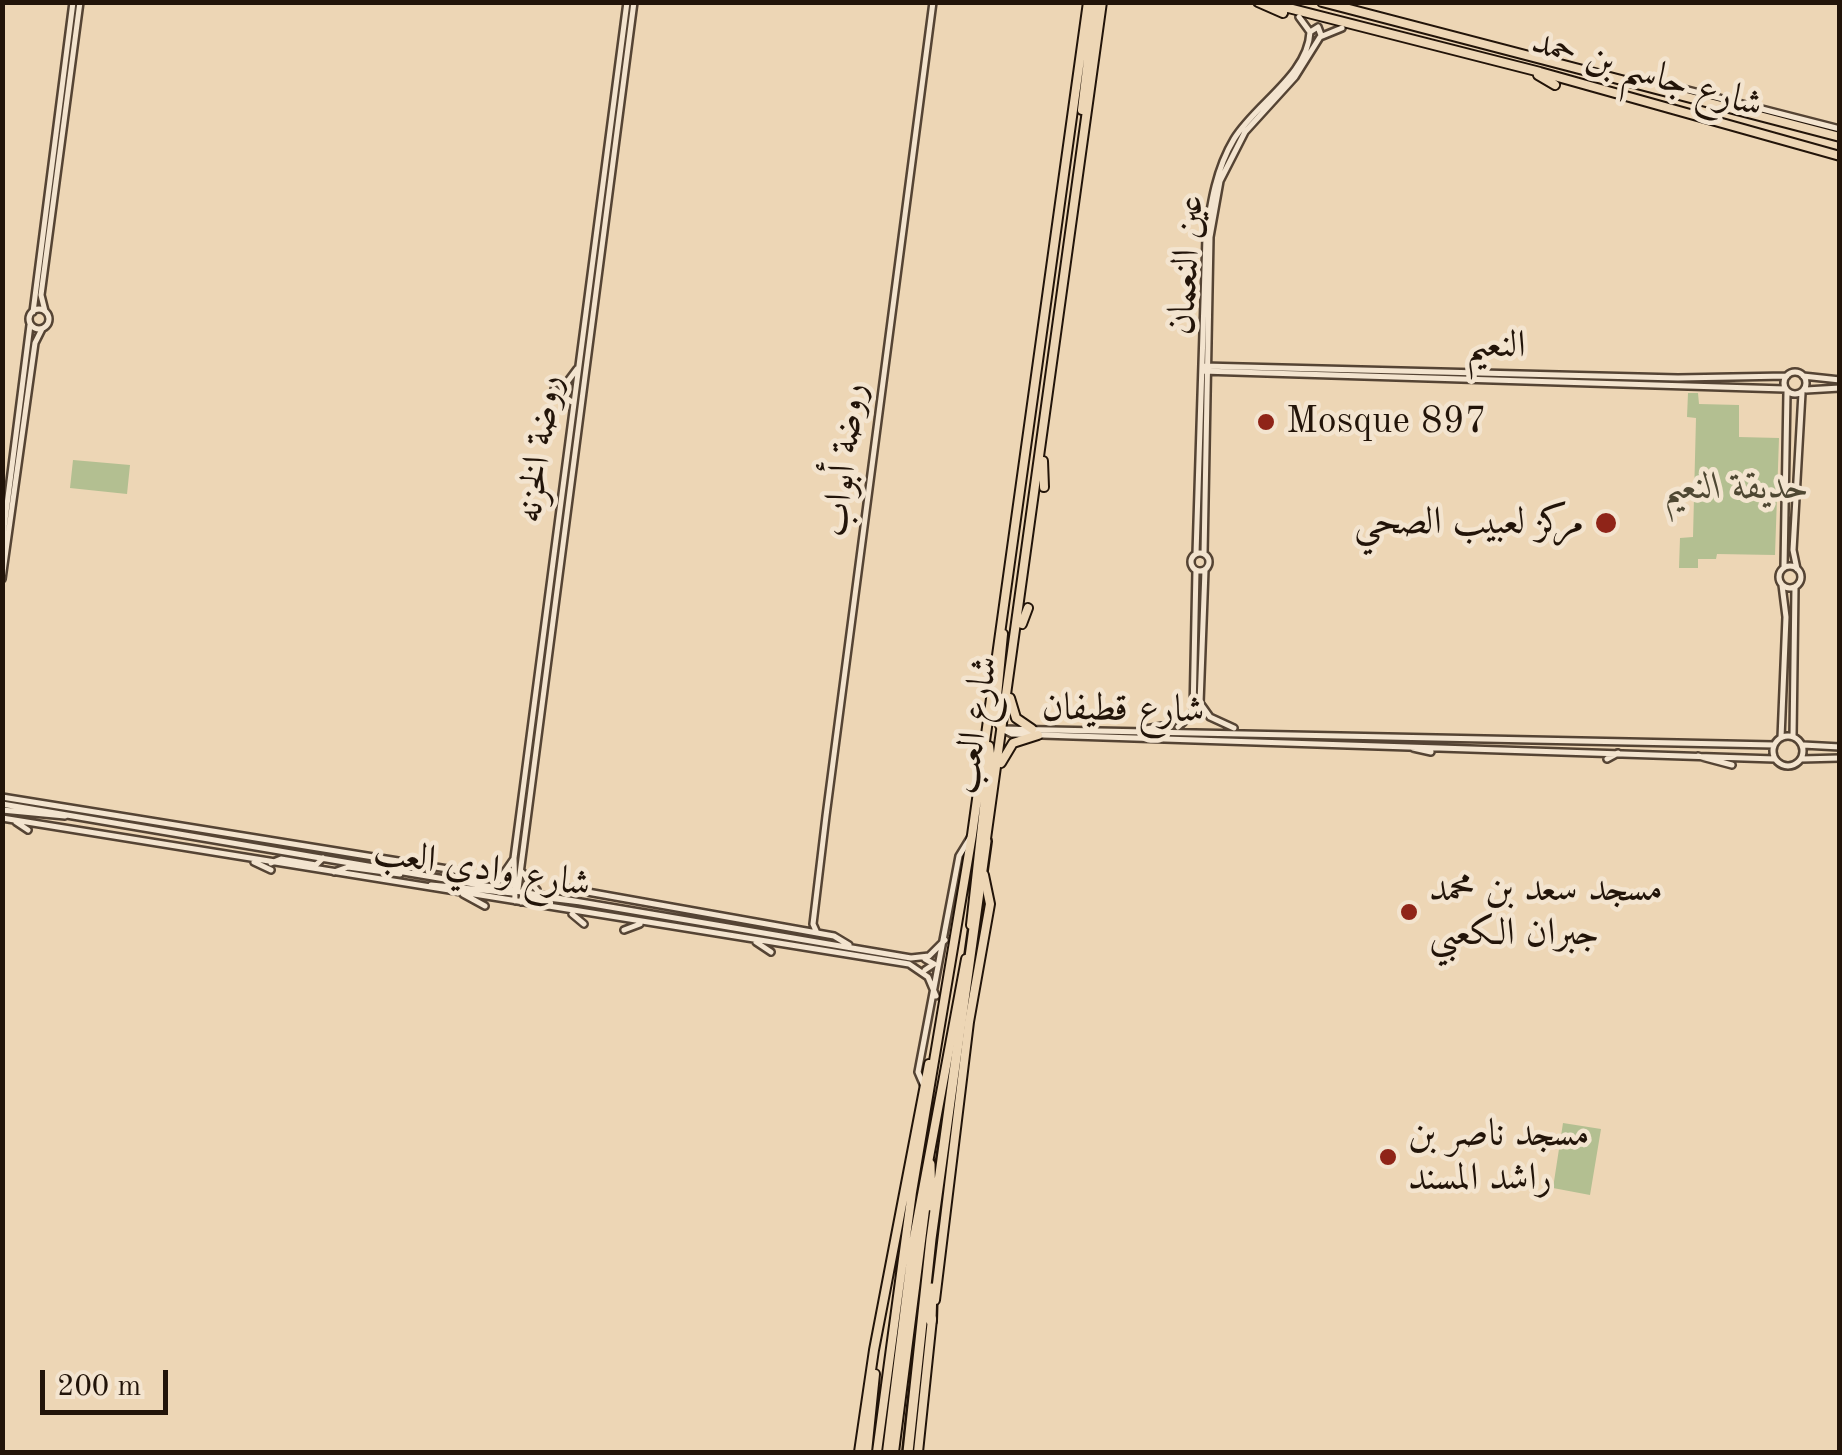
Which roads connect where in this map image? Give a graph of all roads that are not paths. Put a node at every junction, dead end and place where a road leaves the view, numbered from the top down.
1 (76, 2) edge
2 (630, 2) edge
3 (933, 2) edge
4 (1095, 2) edge
5 (1262, 2) edge
6 (1322, 2) edge
7 (1283, 13) dead end
8 (1299, 17) dead end
9 (1342, 28) dead end
10 (1310, 32) junction
11 (1360, 33) dead end
12 (1320, 36) junction
13 (1400, 36) junction
14 (1520, 67) junction
15 (1555, 85) dead end
16 (1655, 89) junction
17 (1794, 125) junction
18 (1828, 126) junction
19 (1084, 130) junction
20 (1840, 133) edge
21 (1840, 153) edge
22 (1074, 201) junction
23 (1077, 228) dead end
24 (1068, 290) dead end
25 (45, 311) junction
26 (32, 312) junction
27 (30, 324) junction
28 (1057, 328) junction
29 (42, 329) junction
30 (578, 367) junction
31 (1205, 368) junction
32 (1787, 376) junction
33 (1804, 376) junction
34 (1840, 384) edge
35 (565, 385) dead end
36 (574, 386) junction
37 (554, 389) dead end
38 (1786, 390) junction
39 (1802, 392) junction
40 (572, 402) junction
41 (579, 415) junction
42 (1041, 440) junction
43 (1044, 486) dead end
44 (2, 544) edge
45 (1196, 554) junction
46 (1204, 554) junction
47 (1784, 567) junction
48 (1797, 568) junction
49 (1196, 570) junction
50 (1205, 570) junction
51 (2, 579) edge
52 (1782, 585) junction
53 (1796, 586) junction
54 (1028, 608) dead end
55 (1001, 620) junction
56 (1017, 638) junction
57 (1009, 689) junction
58 (1192, 713) junction
59 (1206, 714) junction
60 (1162, 726) dead end
61 (1178, 726) dead end
62 (1234, 728) dead end
63 (1002, 729) junction
64 (1328, 730) dead end
65 (1132, 731) junction
66 (1036, 732) junction
67 (1352, 737) junction
68 (1793, 737) junction
69 (1781, 738) junction
70 (982, 742) junction
71 (1774, 744) junction
72 (1801, 745) junction
73 (1405, 746) junction
74 (1840, 747) edge
75 (1431, 752) dead end
76 (1621, 752) junction
77 (1696, 754) junction
78 (1840, 758) edge
79 (1607, 759) dead end
80 (1774, 759) junction
81 (1801, 759) junction
82 (1732, 764) dead end
83 (993, 791) junction
84 (4, 802) edge
85 (65, 807) junction
86 (79, 816) junction
87 (2, 818) edge
88 (13, 820) junction
89 (523, 824) junction
90 (28, 830) dead end
91 (75, 830) junction
92 (216, 831) junction
93 (58, 835) dead end
94 (972, 835) junction
95 (986, 841) junction
96 (232, 845) junction
97 (323, 858) junction
98 (514, 858) junction
99 (271, 867) junction
100 (521, 869) junction
101 (408, 872) junction
102 (333, 873) junction
103 (984, 874) junction
104 (401, 883) junction
105 (474, 883) junction
106 (423, 886) junction
107 (495, 886) junction
108 (389, 890) dead end
109 (514, 891) junction
110 (460, 892) junction
111 (541, 893) junction
112 (551, 895) junction
113 (589, 902) junction
114 (518, 903) junction
115 (485, 906) dead end
116 (657, 906) junction
117 (569, 912) junction
118 (646, 912) junction
119 (643, 923) junction
120 (584, 924) dead end
121 (813, 924) junction
122 (778, 927) junction
123 (624, 930) dead end
124 (766, 932) junction
125 (806, 932) junction
126 (817, 934) junction
127 (970, 934) junction
128 (945, 940) junction
129 (754, 941) junction
130 (852, 947) junction
131 (771, 952) dead end
132 (921, 958) junction
133 (917, 968) junction
134 (940, 996) junction
135 (969, 1022) junction
136 (959, 1035) junction
137 (929, 1148) junction
138 (930, 1164) junction
139 (934, 1223) junction
140 (932, 1239) junction
141 (931, 1321) junction
142 (892, 1340) junction
143 (874, 1350) junction
144 (869, 1436) junction
145 (920, 1450) edge
146 (863, 1452) edge
147 (877, 1452) edge
148 (890, 1452) edge
149 (908, 1452) edge

1 - 25 street
1 - 26 street
2 - 30 street, روضة الخزنه
2 - 41 street, روضة الخزنه
3 - 121 street, روضة أبواب
4 - 19 main road
4 - 19 main road, شارع العب
4 - 55 main road, شارع العب
5 - 7 main road
5 - 13 main road, شارع جاسم بن حمد
6 - 16 main road, شارع جاسم بن حمد
8 - 10 street
9 - 12 street
10 - 12 street
10 - 31 street, عين النعمان
11 - 13 main road
12 - 31 street, عين النعمان
13 - 14 main road, شارع جاسم بن حمد
14 - 15 main road
14 - 21 main road, شارع جاسم بن حمد
16 - 17 main road, شارع جاسم بن حمد
16 - 18 street, شارع جاسم بن حمد
17 - 18 main road
17 - 20 main road, شارع جاسم بن حمد
18 - 20 street, شارع جاسم بن حمد
19 - 22 main road, شارع العب
22 - 23 main road
22 - 28 main road, شارع العب
24 - 28 main road
25 - 26 street
25 - 29 street
26 - 27 street
27 - 29 street
27 - 44 street
28 - 42 main road, شارع العب
29 - 51 street
30 - 35 street
30 - 36 street, روضة الخزنه
31 - 32 street, النعيم
31 - 38 street, النعيم
31 - 45 street, عين النعمان
31 - 46 street, عين النعمان
32 - 33 street, النعيم
32 - 38 street
33 - 34 street
33 - 39 street
34 - 39 street
36 - 40 street, روضة الخزنه
36 - 41 street
37 - 40 street
38 - 39 street, النعيم
38 - 47 street
39 - 48 street
40 - 89 street, روضة الخزنه
41 - 89 street, روضة الخزنه
42 - 43 main road
42 - 56 main road, شارع العب
45 - 46 street
45 - 49 street
46 - 50 street
47 - 48 street
47 - 52 street
48 - 53 street
49 - 50 street
49 - 58 street
50 - 59 street
52 - 53 street
52 - 69 street
53 - 68 street
54 - 56 main road
55 - 63 main road
55 - 70 main road, شارع العب
56 - 57 main road, شارع العب
57 - 63 main road, شارع العب
57 - 66 main road
58 - 59 street
58 - 61 street
59 - 62 street
60 - 65 street
63 - 66 street, شارع قطيفان
63 - 70 main road
63 - 83 main road, شارع العب
64 - 67 street
65 - 66 street, شارع قطيفان
65 - 67 street, شارع قطيفان
66 - 73 street, شارع قطيفان
66 - 83 main road
67 - 71 street, شارع قطيفان
68 - 69 street
68 - 72 street
69 - 71 street
70 - 94 main road, شارع العب
70 - 127 main road
71 - 80 street
72 - 74 street
72 - 81 street
73 - 75 street
73 - 76 street, شارع قطيفان
76 - 77 street, شارع قطيفان
76 - 79 street
77 - 80 street, شارع قطيفان
77 - 82 street
78 - 81 street
80 - 81 street
83 - 95 main road, شارع العب
84 - 85 street, شارع وادي العب
84 - 86 street, شارع وادي العب
85 - 86 street
85 - 92 street, شارع وادي العب
86 - 96 street, شارع وادي العب
87 - 88 street, شارع وادي العب
88 - 90 street
88 - 91 street, شارع وادي العب
89 - 98 street, روضة الخزنه
89 - 100 street, روضة الخزنه
91 - 93 street
91 - 99 street, شارع وادي العب
92 - 96 street
92 - 105 street, شارع وادي العب
94 - 128 street, شارع العب
94 - 134 main road, شارع العب
95 - 103 highway
95 - 127 main road, شارع العب
96 - 97 street, شارع وادي العب
97 - 99 street
97 - 101 street, شارع وادي العب
98 - 107 street
98 - 109 street, روضة الخزنه
99 - 102 street, شارع وادي العب
100 - 109 street, روضة الخزنه
100 - 111 street
101 - 102 street
101 - 105 street, شارع وادي العب
102 - 104 street, شارع وادي العب
103 - 135 main road
103 - 136 highway
104 - 106 street, شارع وادي العب
104 - 108 street
105 - 107 street, شارع وادي العب
106 - 109 street
106 - 110 street, شارع وادي العب
107 - 109 street, شارع وادي العب
109 - 111 street, شارع وادي العب
109 - 114 street, روضة الخزنه
110 - 114 street, شارع وادي العب
110 - 115 street
111 - 112 street, شارع وادي العب
112 - 113 street, شارع وادي العب
112 - 116 street, شارع وادي العب
113 - 114 street
113 - 118 street, شارع وادي العب
114 - 117 street, شارع وادي العب
116 - 118 street
116 - 122 street, شارع وادي العب
117 - 119 street, شارع وادي العب
117 - 120 street
118 - 124 street, شارع وادي العب
119 - 123 street
119 - 129 street, شارع وادي العب
121 - 125 street
121 - 126 street, روضة أبواب
122 - 124 street
122 - 125 street, شارع وادي العب
124 - 130 street, شارع وادي العب
125 - 126 street, شارع وادي العب
126 - 130 street, شارع وادي العب
127 - 137 main road, شارع العب
128 - 132 street
128 - 134 street, شارع العب
129 - 131 street
129 - 133 street, شارع وادي العب
130 - 132 street, شارع وادي العب
132 - 133 street
133 - 134 street
134 - 142 main road, شارع العب
134 - 143 main road
135 - 136 highway
135 - 141 main road
136 - 139 highway
137 - 138 main road
137 - 148 main road, شارع العب
138 - 140 highway
138 - 148 main road
139 - 140 highway
139 - 141 highway
140 - 149 highway
141 - 145 main road
142 - 144 main road
142 - 147 main road, شارع العب
143 - 144 main road
143 - 146 main road
144 - 146 main road

